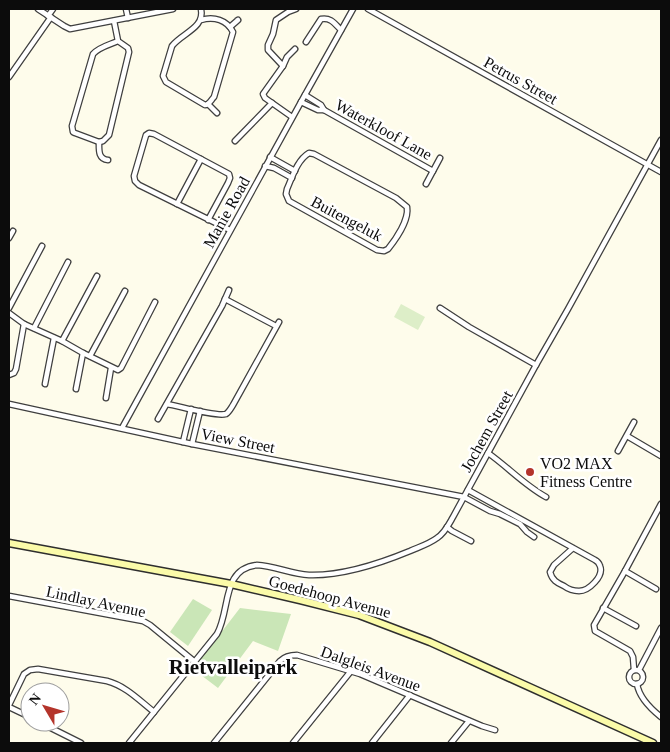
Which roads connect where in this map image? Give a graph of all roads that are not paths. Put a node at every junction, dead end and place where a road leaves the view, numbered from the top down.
1 (38, 9) edge
2 (53, 9) edge
3 (126, 9) edge
4 (173, 9) edge
5 (201, 9) edge
6 (296, 9) edge
7 (353, 9) edge
8 (368, 9) edge
9 (49, 16) junction
10 (128, 18) junction
11 (201, 20) junction
12 (238, 20) dead end
13 (114, 21) junction
14 (230, 27) junction
15 (341, 30) junction
16 (118, 41) junction
17 (306, 42) dead end
18 (295, 49) dead end
19 (283, 66) junction
20 (9, 77) edge
21 (304, 95) junction
22 (300, 102) junction
23 (272, 103) junction
24 (208, 104) junction
25 (324, 110) junction
26 (217, 113) dead end
27 (292, 118) junction
28 (661, 140) edge
29 (235, 141) dead end
30 (99, 142) junction
31 (270, 157) junction
32 (440, 158) dead end
33 (200, 159) junction
34 (108, 160) dead end
35 (648, 165) junction
36 (265, 166) junction
37 (295, 171) junction
38 (433, 171) junction
39 (661, 172) edge
40 (292, 178) junction
41 (426, 184) dead end
42 (176, 204) junction
43 (208, 220) junction
44 (230, 230) junction
45 (12, 231) dead end
46 (9, 238) edge
47 (42, 246) dead end
48 (68, 262) dead end
49 (97, 276) dead end
50 (229, 290) dead end
51 (125, 292) dead end
52 (225, 299) junction
53 (155, 302) dead end
54 (9, 308) edge
55 (440, 308) dead end
56 (9, 313) edge
57 (24, 324) junction
58 (34, 328) junction
59 (54, 338) junction
60 (62, 341) junction
61 (83, 353) junction
62 (90, 356) junction
63 (536, 365) junction
64 (112, 368) junction
65 (9, 375) edge
66 (45, 384) dead end
67 (76, 389) dead end
68 (106, 398) dead end
69 (9, 404) edge
70 (167, 404) junction
71 (191, 409) junction
72 (200, 411) junction
73 (158, 419) dead end
74 (634, 422) dead end
75 (122, 428) junction
76 (627, 436) junction
77 (183, 442) junction
78 (192, 444) junction
79 (618, 451) dead end
80 (488, 453) junction
81 (661, 456) edge
82 (468, 490) junction
83 (464, 497) junction
84 (546, 497) dead end
85 (661, 504) edge
86 (447, 527) junction
87 (534, 536) dead end
88 (471, 541) dead end
89 (9, 543) edge
90 (573, 548) junction
91 (625, 571) junction
92 (231, 584) junction
93 (656, 589) dead end
94 (9, 596) edge
95 (603, 608) junction
96 (636, 626) dead end
97 (661, 628) edge
98 (195, 662) junction
99 (637, 670) junction
100 (351, 671) junction
101 (637, 684) junction
102 (410, 695) junction
103 (9, 706) edge
104 (154, 712) junction
105 (661, 717) edge
106 (469, 721) junction
107 (495, 730) dead end
108 (59, 732) edge
109 (81, 743) edge
110 (129, 743) edge
111 (214, 743) edge
112 (293, 743) edge
113 (372, 743) edge
114 (451, 743) edge
115 (653, 743) edge

1 - 9 street
2 - 9 street
3 - 10 street
4 - 10 street
5 - 11 street
6 - 19 street
7 - 15 street, Manie Road
8 - 35 street, Petrus Street
9 - 13 street
9 - 20 street
10 - 13 street
11 - 14 street
11 - 24 street
12 - 14 street
13 - 16 street
14 - 24 street
15 - 17 street
15 - 21 street, Manie Road
16 - 30 street
16 - 30 street
18 - 19 street
19 - 23 street
21 - 22 street, Manie Road
21 - 25 street, Waterkloof Lane
22 - 25 street, Waterkloof Lane
22 - 27 street, Manie Road
23 - 27 street
23 - 29 street
24 - 26 street
25 - 38 street, Waterkloof Lane
27 - 31 street, Manie Road
28 - 35 street, Jochem Street
30 - 34 street
31 - 36 street, Manie Road
31 - 37 street
32 - 38 street, Waterkloof Lane
33 - 42 street
33 - 42 street
33 - 43 street
35 - 39 street, Petrus Street
35 - 63 street, Jochem Street
36 - 40 street
36 - 44 street, Manie Road
37 - 40 street, Buitengeluk
37 - 40 street, Buitengeluk
38 - 41 street, Waterkloof Lane
42 - 43 street
43 - 44 street
44 - 75 street, Manie Road
45 - 46 street
47 - 54 street
48 - 58 street
49 - 60 street
50 - 52 street
51 - 62 street
52 - 70 street
52 - 72 street
53 - 64 street
55 - 63 street
56 - 57 street
57 - 58 street
57 - 65 street
58 - 59 street
59 - 60 street
59 - 66 street
60 - 61 street
61 - 62 street
61 - 67 street
62 - 64 street
63 - 80 street, Jochem Street
64 - 68 street
69 - 75 street, View Street
70 - 71 street
70 - 73 street
71 - 72 street
71 - 77 street
72 - 78 street
74 - 76 street
75 - 77 street, View Street
76 - 79 street
76 - 81 street
77 - 78 street, View Street
78 - 83 street, View Street
80 - 82 street, Jochem Street
80 - 84 street
82 - 83 street, Jochem Street
82 - 90 street
83 - 86 street, Jochem Street
83 - 87 street, View Street
85 - 91 street
86 - 88 street
86 - 92 street, Jochem Street
89 - 92 main road, Goedehoop Avenue
90 - 90 street
91 - 93 street
91 - 95 street
92 - 98 street
92 - 115 main road, Goedehoop Avenue
94 - 98 street, Lindlay Avenue
95 - 96 street
95 - 99 street
97 - 99 street
98 - 104 street
99 - 101 street
99 - 101 street
100 - 102 street, Dalgleis Avenue
100 - 111 street, Dalgleis Avenue
100 - 112 street
101 - 105 street
102 - 106 street, Dalgleis Avenue
102 - 113 street
103 - 104 street
104 - 110 street
106 - 107 street, Dalgleis Avenue
106 - 114 street
108 - 109 street

